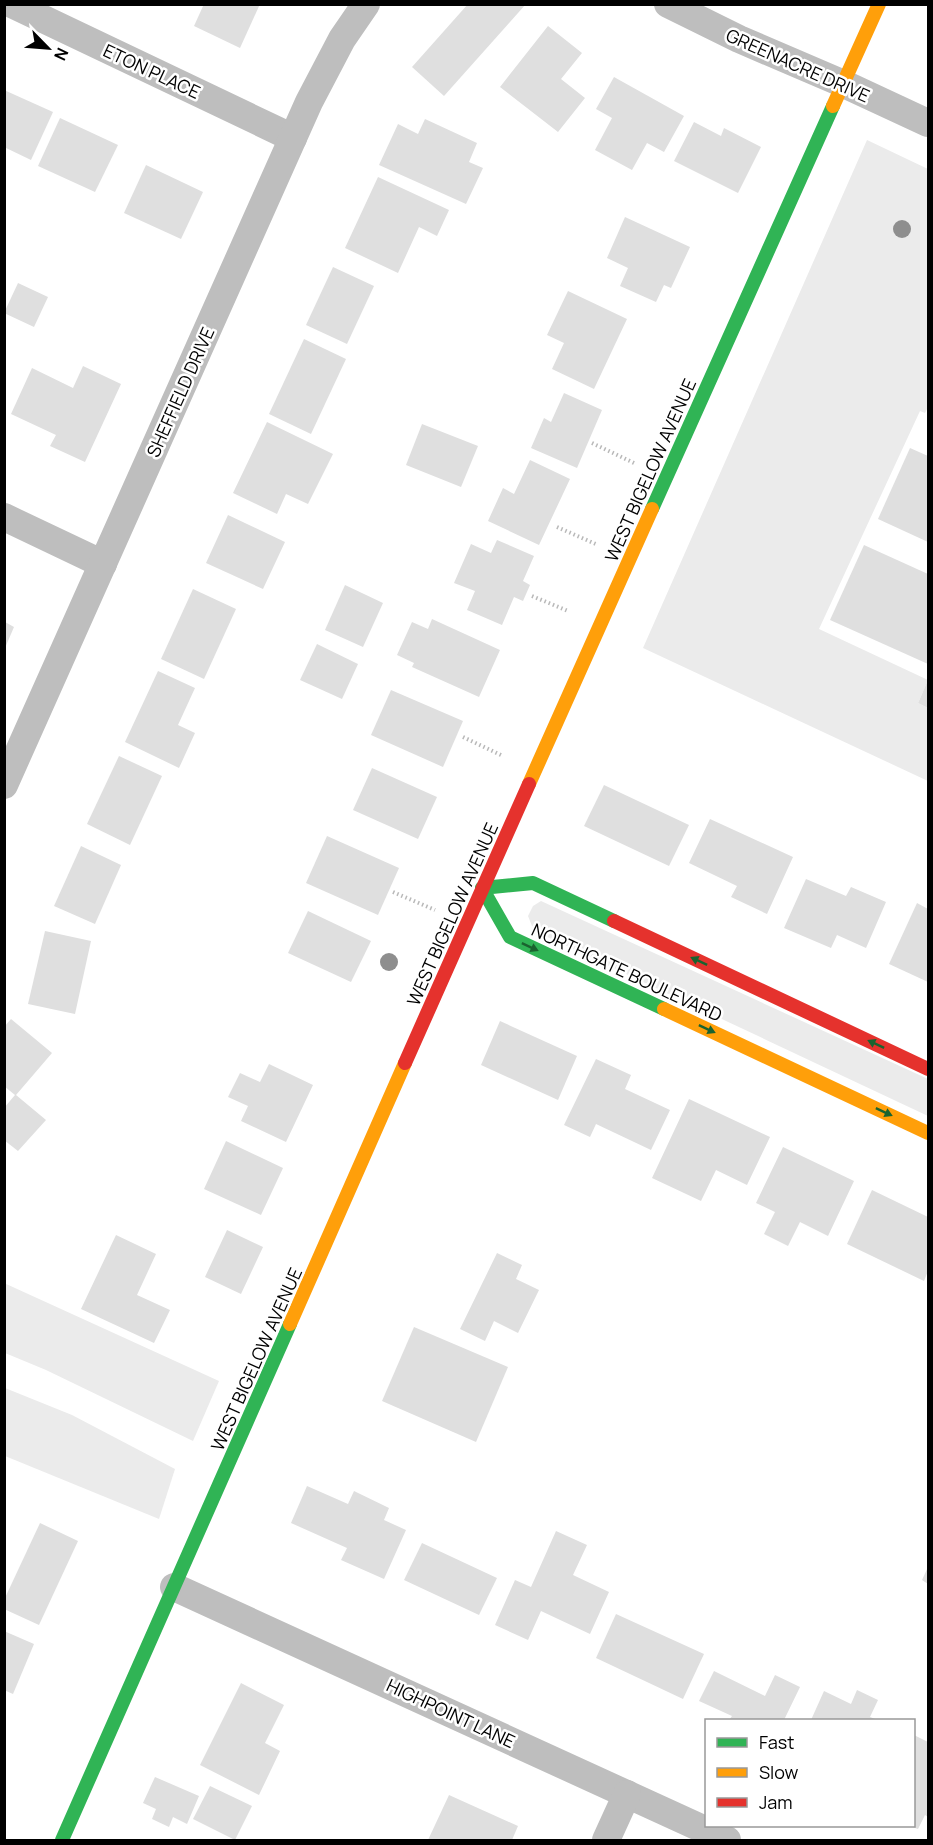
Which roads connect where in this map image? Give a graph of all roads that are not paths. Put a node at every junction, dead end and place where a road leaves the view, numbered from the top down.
1 (12, 4) edge
2 (366, 4) edge
3 (668, 4) edge
4 (879, 4) edge
5 (844, 84) junction
6 (928, 123) edge
7 (293, 138) junction
8 (4, 517) edge
9 (103, 564) junction
10 (4, 785) edge
11 (482, 888) junction
12 (928, 1069) edge
13 (928, 1133) edge
14 (174, 1587) junction
15 (627, 1794) junction
16 (62, 1840) edge
17 (606, 1840) edge
18 (727, 1840) edge

1 - 7 street, ETON PLACE
2 - 7 street, SHEFFIELD DRIVE
3 - 5 street, GREENACRE DRIVE
4 - 5 main road, WEST BIGELOW AVENUE
5 - 6 street, GREENACRE DRIVE
5 - 11 main road, WEST BIGELOW AVENUE
7 - 9 street, SHEFFIELD DRIVE
8 - 9 street
9 - 10 street, SHEFFIELD DRIVE
12 -> 11 main road
11 -> 13 main road, NORTHGATE BOULEVARD
11 - 14 main road, WEST BIGELOW AVENUE
14 - 15 street, HIGHPOINT LANE
14 - 16 main road, WEST BIGELOW AVENUE
15 - 17 street
15 - 18 street, HIGHPOINT LANE

